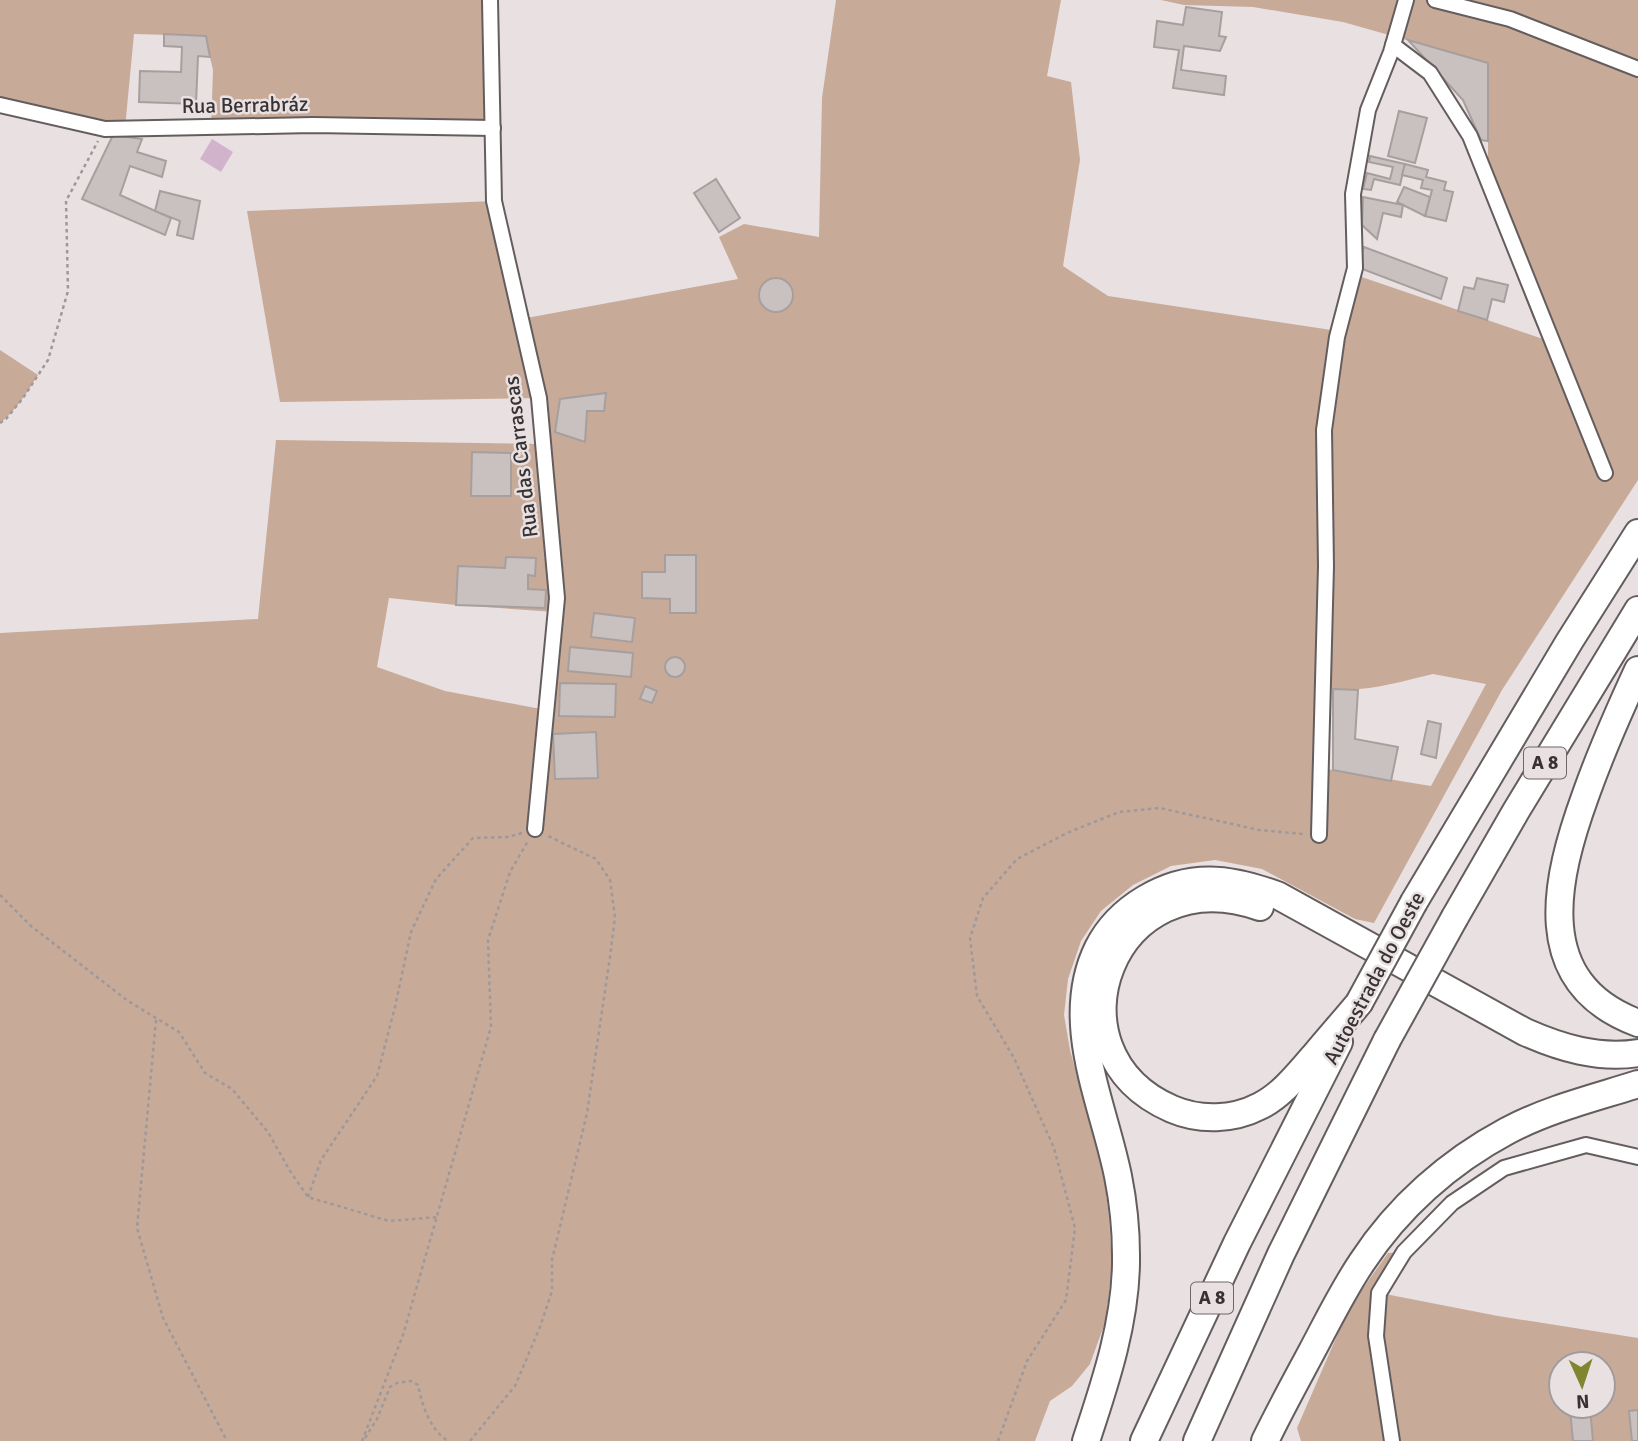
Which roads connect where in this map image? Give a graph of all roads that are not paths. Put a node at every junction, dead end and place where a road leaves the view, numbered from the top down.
1 (490, 0) edge
2 (1406, 0) edge
3 (1436, 0) edge
4 (1393, 46) junction
5 (1638, 69) edge
6 (0, 105) edge
7 (493, 128) junction
8 (1605, 473) dead end
9 (1638, 533) edge
10 (1638, 610) edge
11 (1638, 670) edge
12 (535, 829) road end
13 (1319, 835) dead end
14 (1359, 1003) junction
15 (1638, 1023) edge
16 (1638, 1053) edge
17 (1638, 1069) edge
18 (1638, 1084) edge
19 (1638, 1157) edge
20 (1086, 1441) edge
21 (1144, 1441) edge
22 (1196, 1441) edge
23 (1265, 1441) edge
24 (1392, 1441) edge

1 - 7 street, Rua das Carrascas
2 - 4 street
3 - 5 street
4 - 8 street
4 - 13 street
6 - 7 street, Rua Berrabráz
7 - 12 street, Rua das Carrascas
9 - 14 highway, Autoestrada do Oeste / A 8, bridge
10 - 22 highway, Autoestrada do Oeste / A 8, bridge
11 - 15 highway
14 - 17 highway
14 - 21 highway, Autoestrada do Oeste / A 8
16 - 20 highway
18 - 23 highway
19 - 24 street

